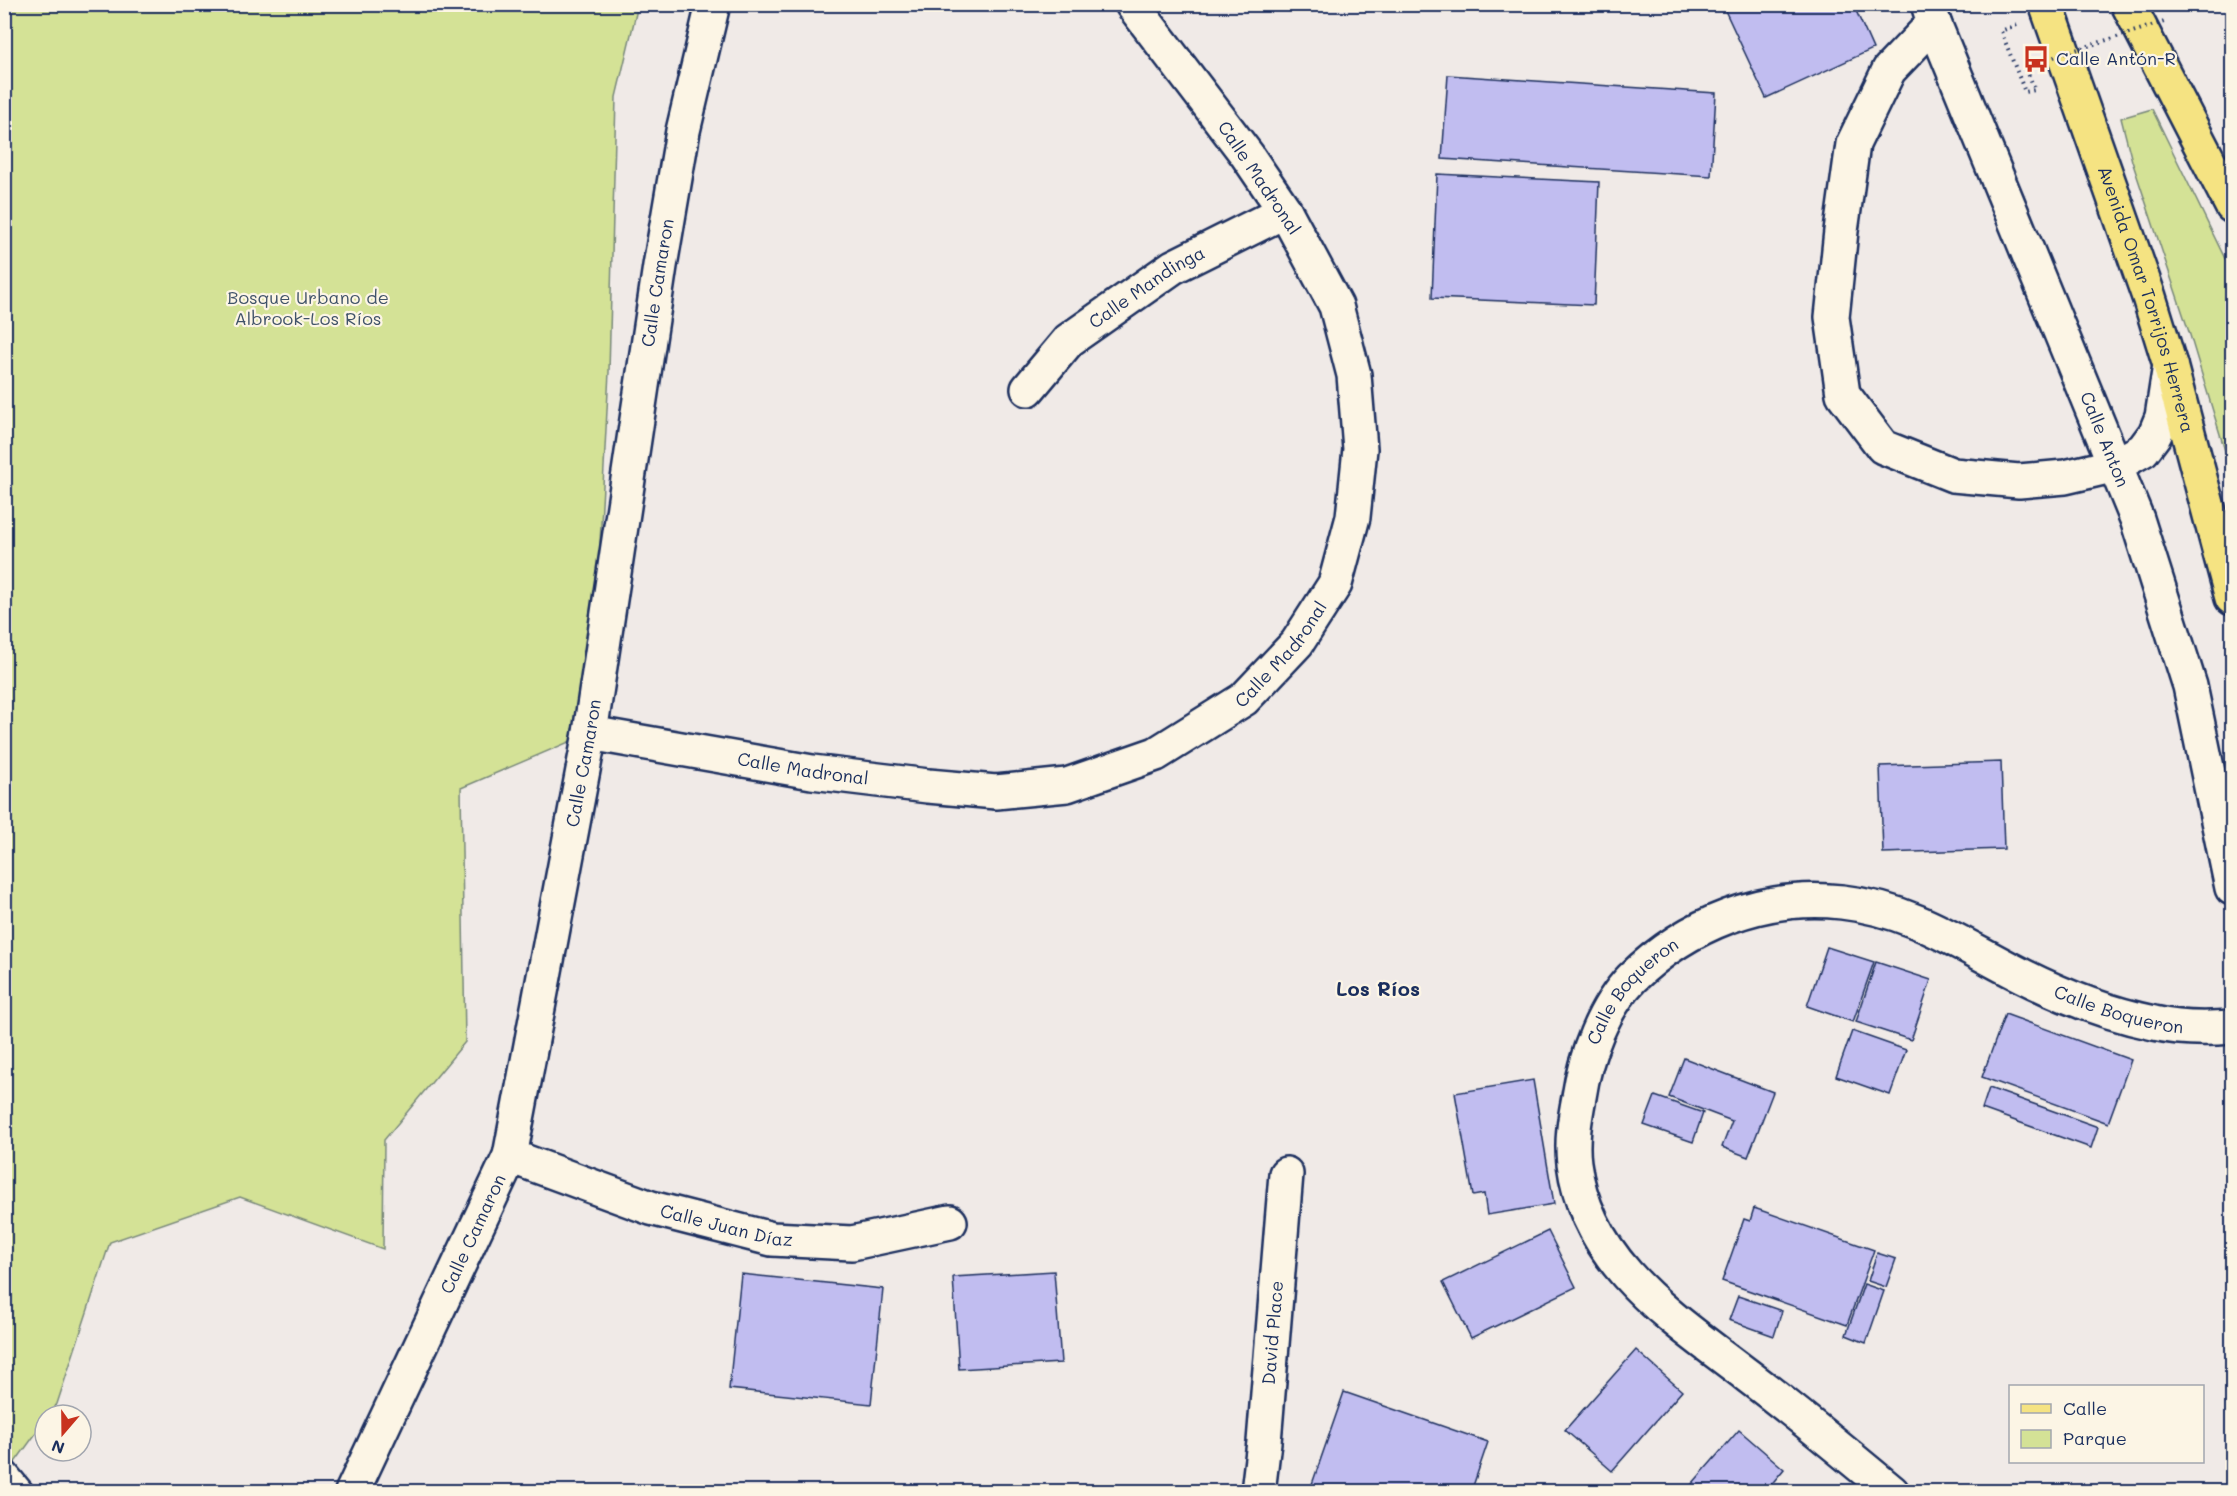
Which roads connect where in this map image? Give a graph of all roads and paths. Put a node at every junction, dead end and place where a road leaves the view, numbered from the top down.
1 (713, 4) edge
2 (1132, 4) edge
3 (2046, 4) edge
4 (2128, 4) edge
5 (1931, 14) edge
6 (2164, 22) dead end
7 (2001, 31) dead end
8 (2232, 206) edge
9 (1285, 211) junction
10 (2169, 365) junction
11 (1029, 389) dead end
12 (2116, 465) junction
13 (2232, 598) edge
14 (590, 733) junction
15 (2232, 888) edge
16 (2232, 1027) edge
17 (510, 1156) junction
18 (1286, 1174) dead end
19 (950, 1222) dead end
20 (4, 1468) edge
21 (23, 1491) edge
22 (352, 1491) edge
23 (1257, 1491) edge
24 (1892, 1491) edge

1 - 14 street, Calle Camaron
2 - 9 street, Calle Madronal
3 - 10 main road, Avenida Omar Torrijos Herrera
4 - 8 main road
5 - 12 street, Calle Anton
5 - 12 street
6 - 7 path, bridge
9 - 11 street, Calle Mandinga
9 - 14 street, Calle Madronal
10 - 12 street
10 - 13 main road, Avenida Omar Torrijos Herrera
12 - 15 street, Calle Anton
14 - 17 street, Calle Camaron
16 - 24 street, Calle Boqueron
17 - 19 street, Calle Juan Díaz
17 - 22 street, Calle Camaron
18 - 23 street, David Place
20 - 21 lane

